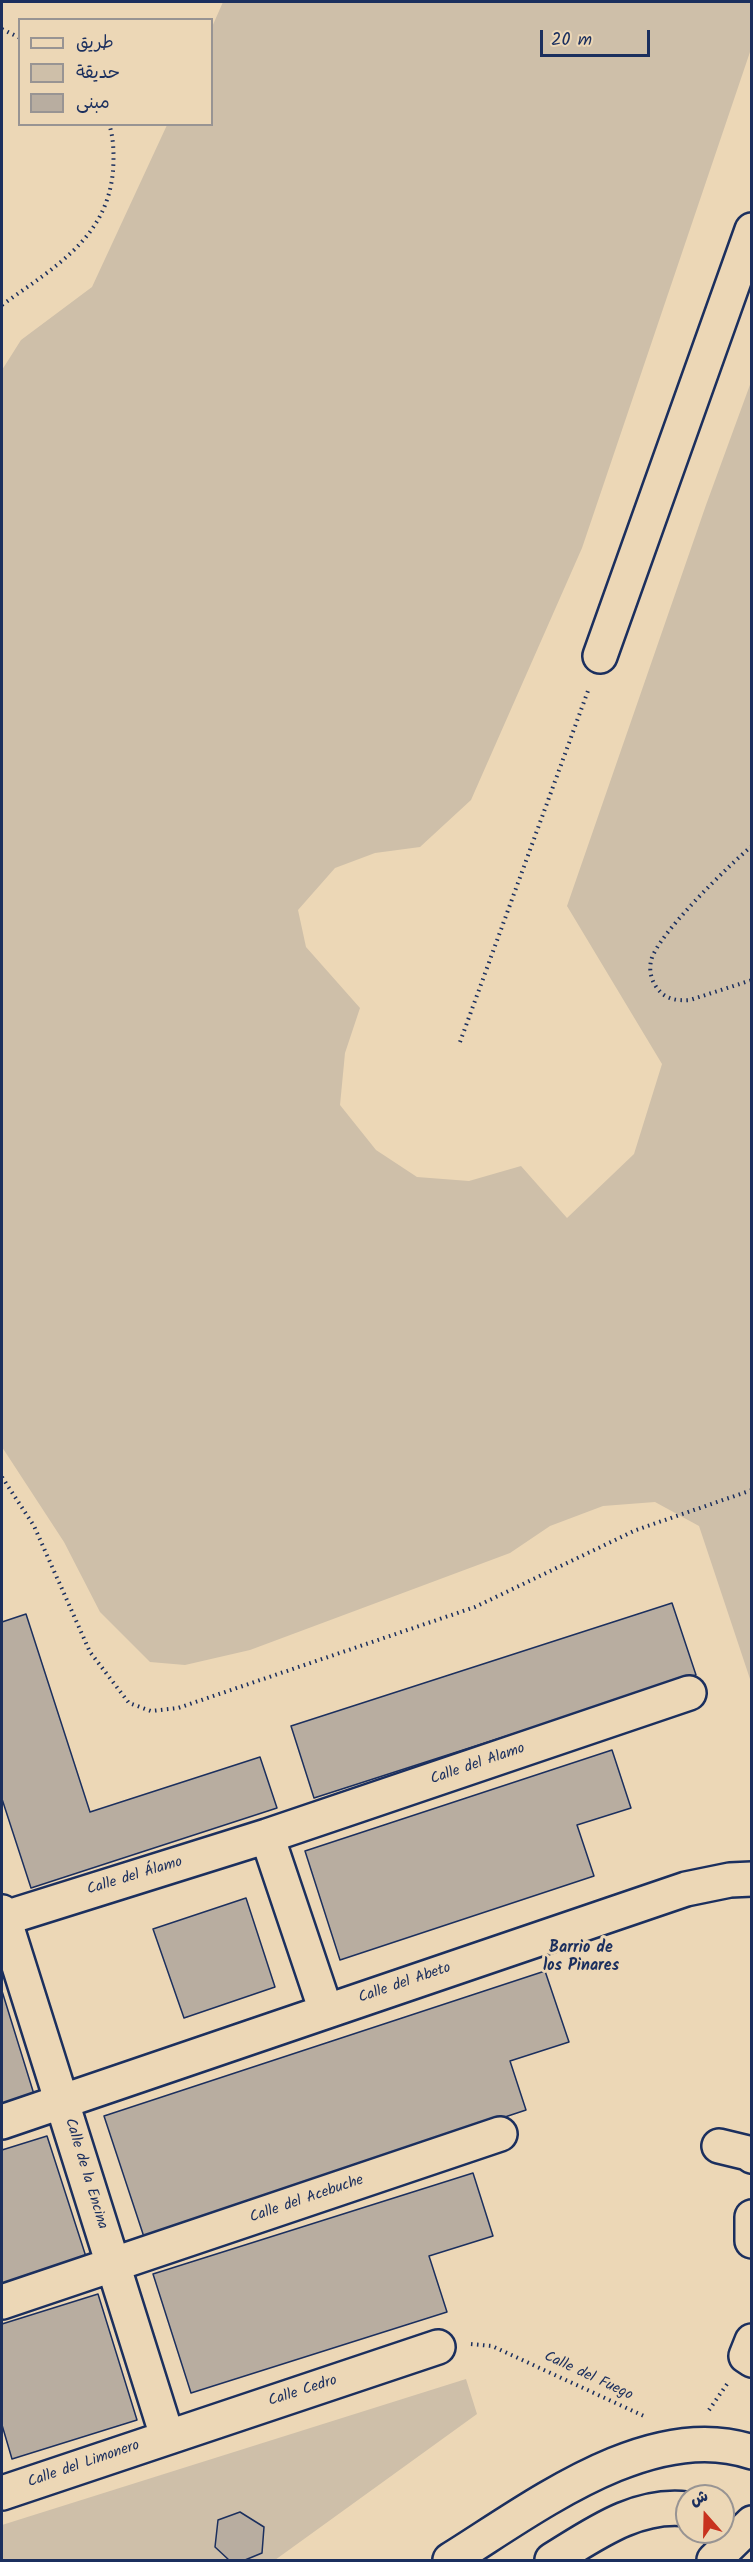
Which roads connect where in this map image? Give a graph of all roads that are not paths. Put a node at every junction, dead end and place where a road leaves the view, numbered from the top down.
1 (752, 230) edge
2 (600, 656) road end
3 (689, 1693) dead end
4 (267, 1836) junction
5 (752, 1880) edge
6 (2, 1916) edge
7 (326, 2011) junction
8 (62, 2102) junction
9 (2, 2122) edge
10 (500, 2134) dead end
11 (719, 2146) dead end
12 (752, 2156) edge
13 (752, 2217) edge
14 (752, 2241) edge
15 (114, 2265) junction
16 (2, 2302) edge
17 (438, 2347) road end
18 (167, 2436) junction
19 (752, 2452) edge
20 (2, 2493) edge
21 (675, 2507) edge
22 (450, 2560) edge
23 (552, 2560) edge

1 - 2 street
3 - 4 street, Calle del Alamo
4 - 6 street, Calle del Álamo
4 - 7 street
5 - 7 street, Calle del Abeto
6 - 8 street, Calle de la Encina
7 - 8 street, Calle del Abeto
8 - 9 street, Calle del Abeto
8 - 15 street, Calle de la Encina
10 - 15 street, Calle del Acebuche
11 - 12 street
13 - 14 street
15 - 16 street, Calle del Acebuche
15 - 18 street, Calle de la Encina
17 - 18 street, Calle Cedro
18 - 20 street, Calle del Limonero
19 - 22 street
21 - 23 street

